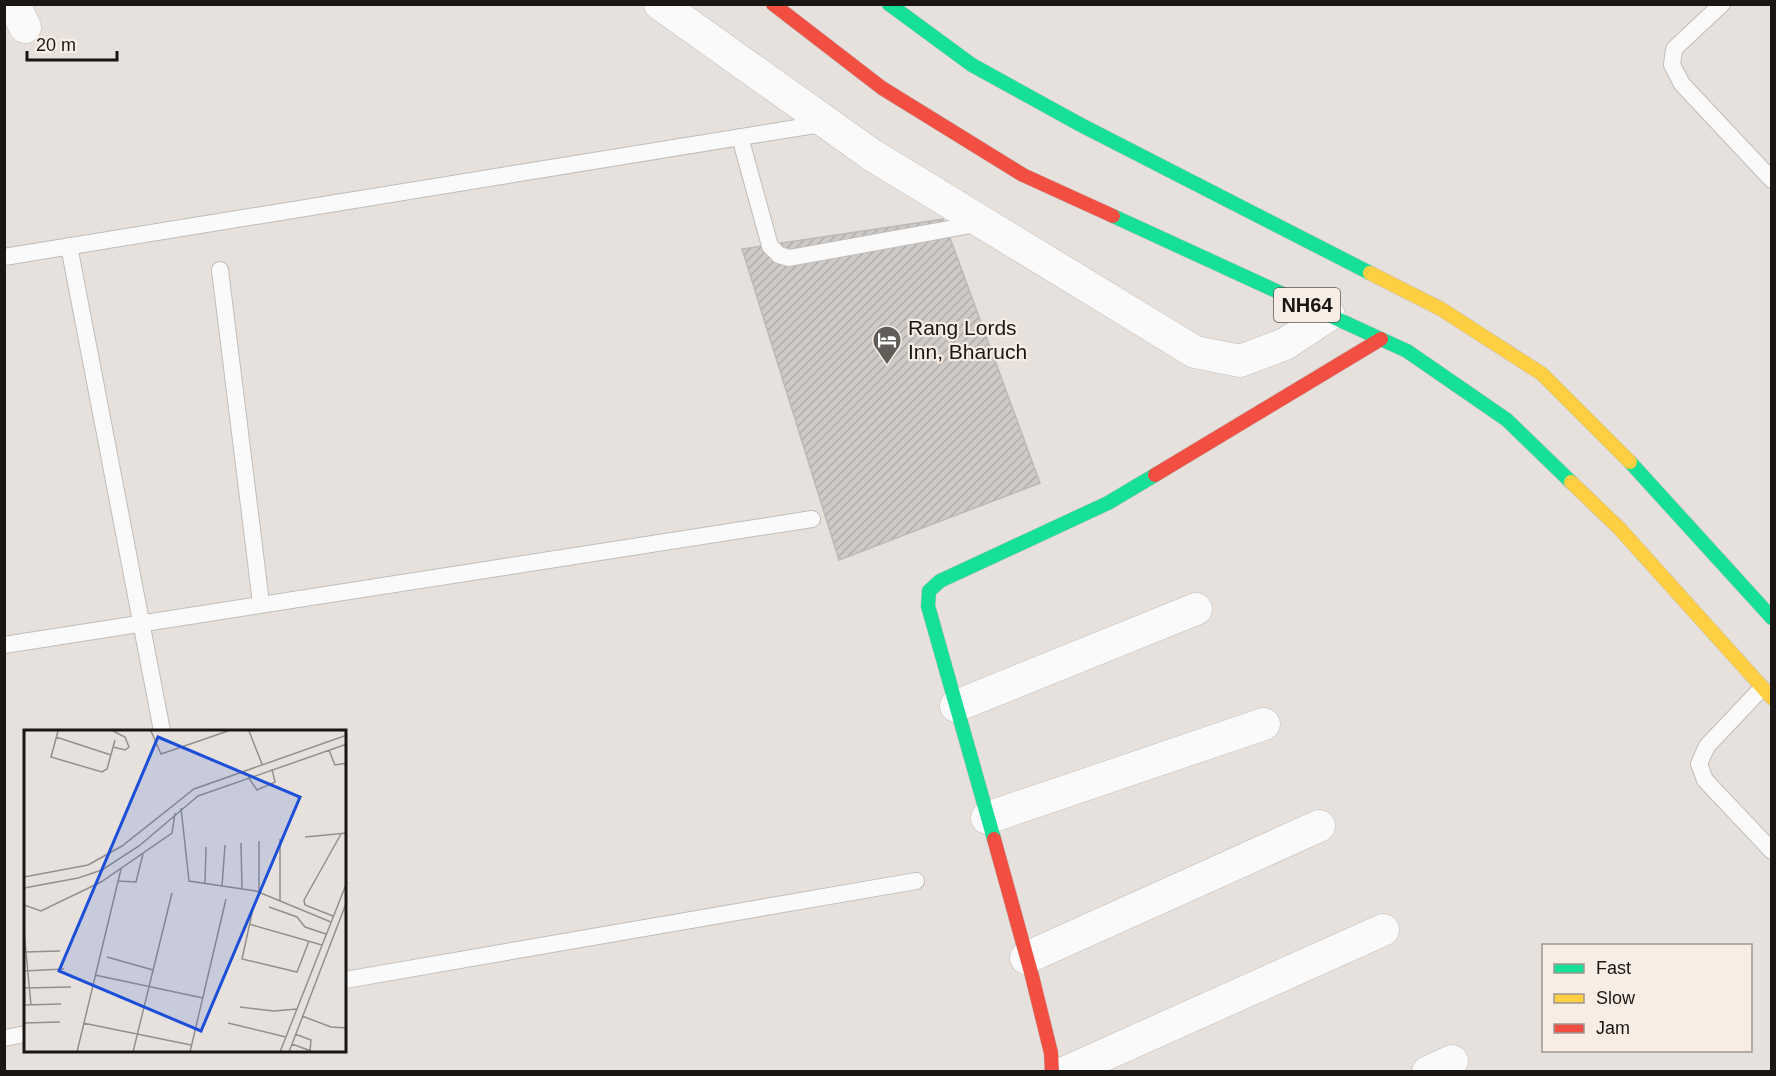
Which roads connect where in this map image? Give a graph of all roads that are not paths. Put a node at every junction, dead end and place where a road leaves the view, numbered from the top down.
1 (660, 4) edge
2 (773, 4) edge
3 (889, 4) edge
4 (1722, 4) edge
5 (828, 123) junction
6 (740, 137) junction
7 (1772, 180) edge
8 (982, 222) junction
9 (69, 246) junction
10 (4, 257) edge
11 (220, 270) dead end
12 (1329, 315) junction
13 (1381, 339) junction
14 (812, 519) dead end
15 (261, 603) junction
16 (1196, 609) dead end
17 (1772, 618) edge
18 (141, 622) junction
19 (4, 645) edge
20 (1767, 693) edge
21 (956, 706) junction
22 (1264, 724) dead end
23 (162, 730) edge
24 (987, 818) junction
25 (1320, 826) dead end
26 (1772, 851) edge
27 (916, 881) dead end
28 (1383, 930) dead end
29 (1026, 958) junction
30 (346, 980) edge
31 (24, 1034) edge
32 (4, 1038) edge
33 (1052, 1071) edge
34 (1066, 1071) edge

1 - 5 street
2 - 12 main road, NH64
3 - 17 main road, NH64
4 - 7 lane
5 - 6 lane
5 - 8 street
6 - 8 lane
6 - 9 lane
8 - 12 street
9 - 10 lane
9 - 18 lane
11 - 15 lane
12 - 13 main road, NH64
13 - 20 main road, NH64
13 - 21 main road
14 - 15 lane
15 - 18 lane
16 - 21 street
18 - 19 lane
18 - 23 lane
20 - 26 lane
21 - 24 main road
22 - 24 street
24 - 29 main road
25 - 29 street
27 - 30 lane
28 - 34 street
29 - 33 main road
31 - 32 lane

